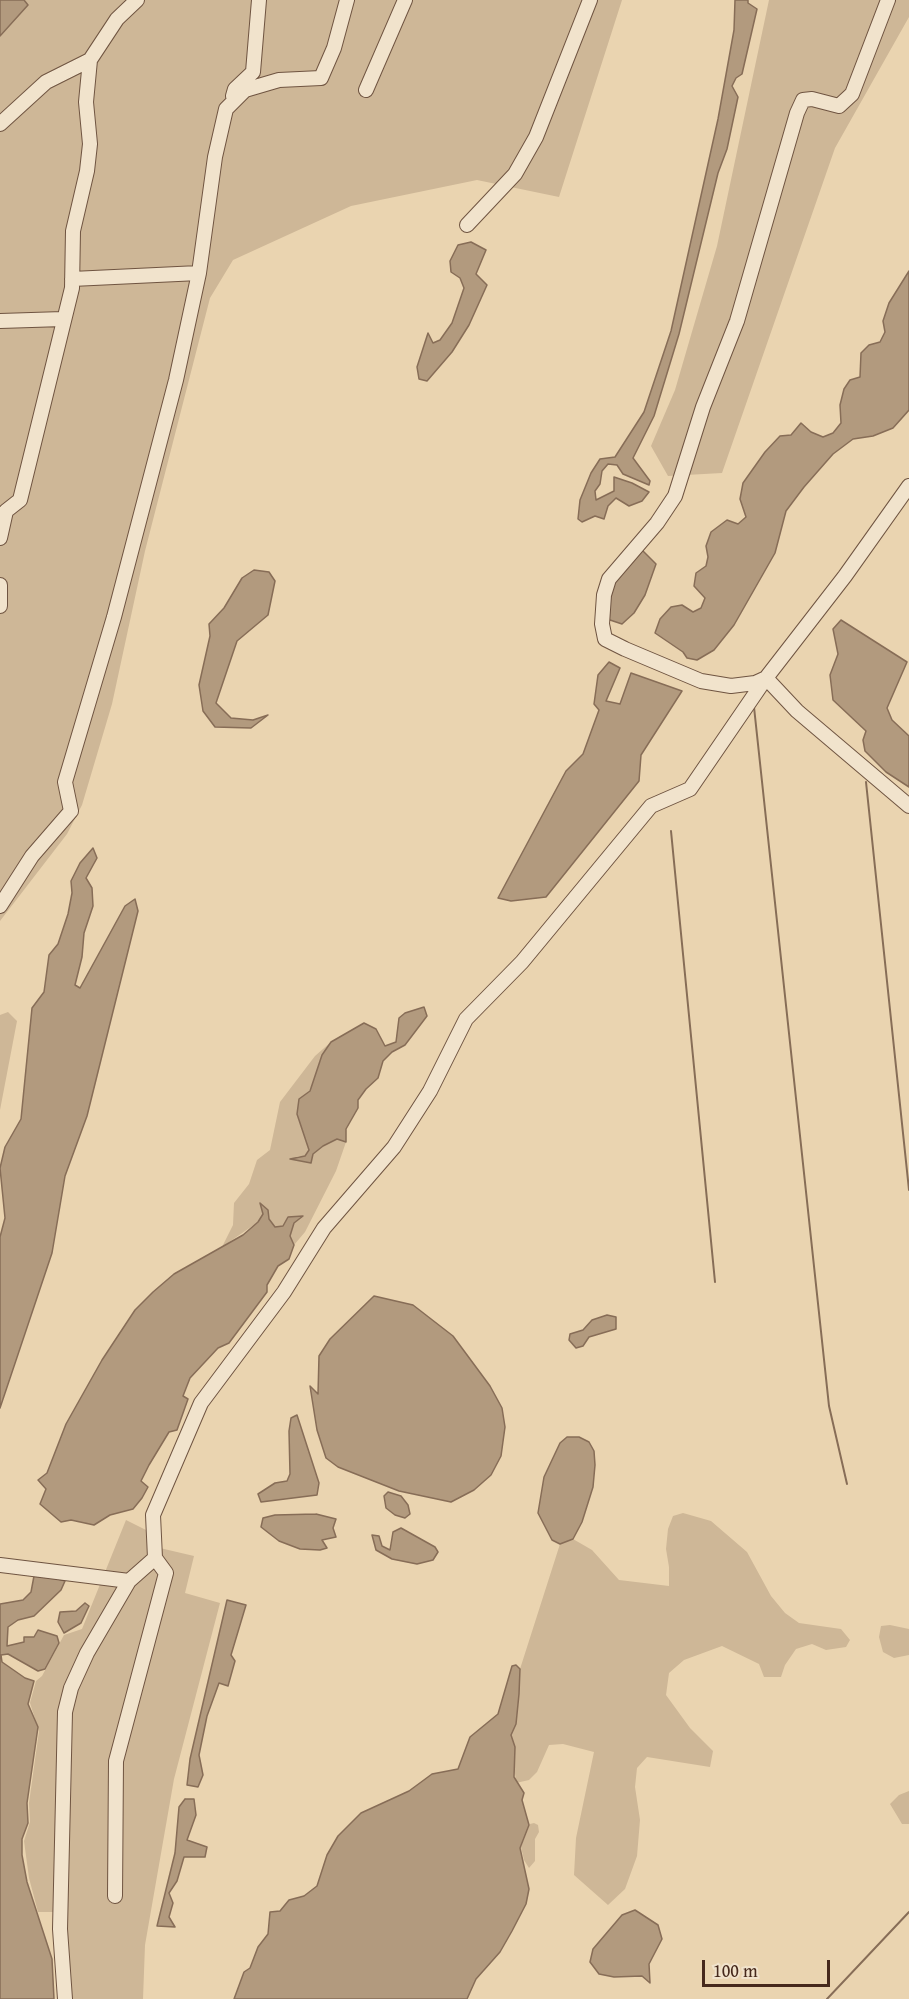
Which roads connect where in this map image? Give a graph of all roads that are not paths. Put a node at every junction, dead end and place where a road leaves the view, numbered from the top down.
1 (137, 0) edge
2 (260, 0) edge
3 (347, 0) edge
4 (405, 0) edge
5 (590, 0) edge
6 (888, 0) edge
7 (90, 60) junction
8 (366, 90) dead end
9 (231, 104) junction
10 (0, 124) edge
11 (467, 225) dead end
12 (199, 273) junction
13 (72, 279) junction
14 (63, 319) junction
15 (0, 321) edge
16 (909, 486) edge
17 (0, 538) edge
18 (0, 585) edge
19 (0, 606) edge
20 (766, 678) junction
21 (909, 806) edge
22 (0, 906) edge
23 (155, 1558) junction
24 (0, 1565) edge
25 (129, 1581) junction
26 (115, 1896) dead end
27 (65, 1999) edge

1 - 7 street
2 - 9 street
3 - 9 street
4 - 8 street
5 - 11 street
6 - 20 street
7 - 10 street
7 - 13 street
9 - 12 street
12 - 13 street
12 - 22 street
13 - 14 street
14 - 15 street
14 - 17 street
16 - 20 street
18 - 19 street
20 - 21 street
20 - 23 street
23 - 25 street
23 - 26 street
24 - 25 street
25 - 27 street

